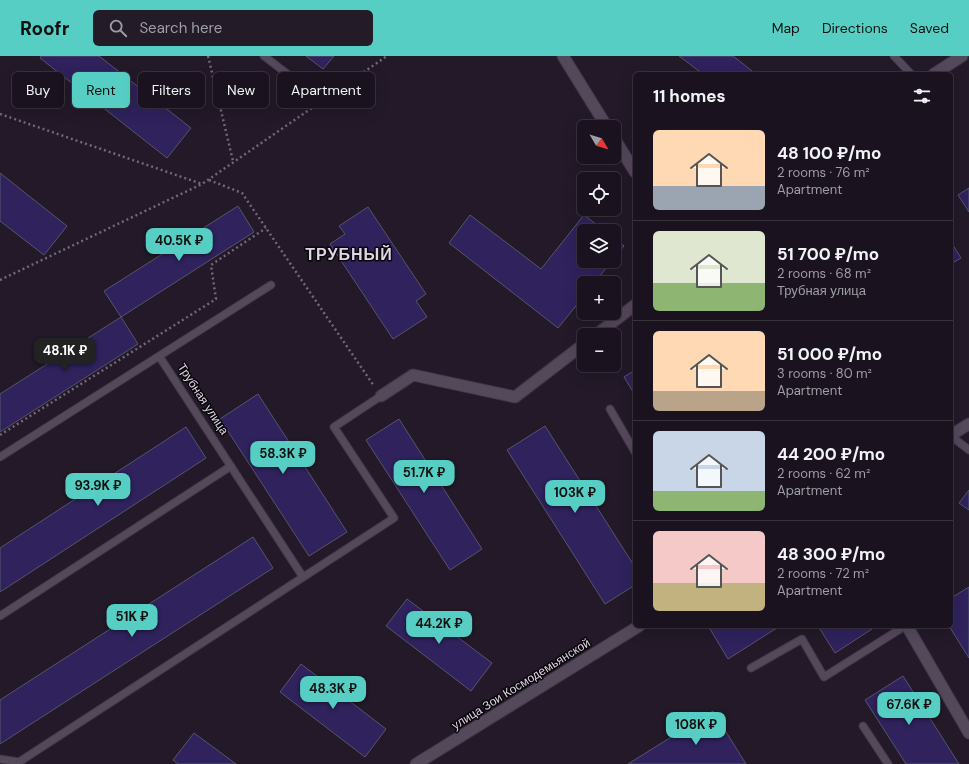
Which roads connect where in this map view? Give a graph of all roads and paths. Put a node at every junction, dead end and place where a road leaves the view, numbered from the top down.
1 (208, 56) edge
2 (264, 56) edge
3 (387, 56) edge
4 (563, 56) edge
5 (894, 56) edge
6 (962, 56) edge
7 (285, 72) edge
8 (909, 72) edge
9 (937, 72) edge
10 (0, 114) edge
11 (603, 120) edge
12 (621, 149) edge
13 (233, 161) junction
14 (633, 169) edge
15 (209, 180) junction
16 (202, 184) junction
17 (266, 228) junction
18 (0, 280) edge
19 (271, 285) dead end
20 (633, 307) edge
21 (605, 328) edge
22 (577, 349) edge
23 (159, 356) junction
24 (381, 396) junction
25 (610, 410) dead end
26 (969, 424) edge
27 (953, 434) edge
28 (0, 435) edge
29 (953, 437) edge
30 (633, 449) edge
31 (969, 450) edge
32 (0, 457) edge
33 (231, 466) junction
34 (303, 577) junction
35 (0, 616) edge
36 (636, 628) edge
37 (903, 628) edge
38 (907, 628) edge
39 (751, 668) dead end
40 (863, 726) dead end
41 (969, 733) edge
42 (0, 759) edge
43 (416, 764) edge
44 (888, 764) edge

1 - 13 path
2 - 7 lane
3 - 13 path
4 - 11 street
5 - 8 lane
6 - 9 street
10 - 16 path
12 - 14 street
13 - 15 path
15 - 16 path
15 - 17 path
16 - 18 path
17 - 24 path
17 - 28 path
19 - 23 lane
20 - 21 street
22 - 24 street
23 - 32 lane
23 - 33 lane, Трубная улица
24 - 34 lane
25 - 30 lane
26 - 27 street
29 - 31 lane
33 - 34 lane, Трубная улица
33 - 35 lane
34 - 42 lane
36 - 43 street, улица Зои Космодемьянской
37 - 39 lane
38 - 41 street
40 - 44 lane

